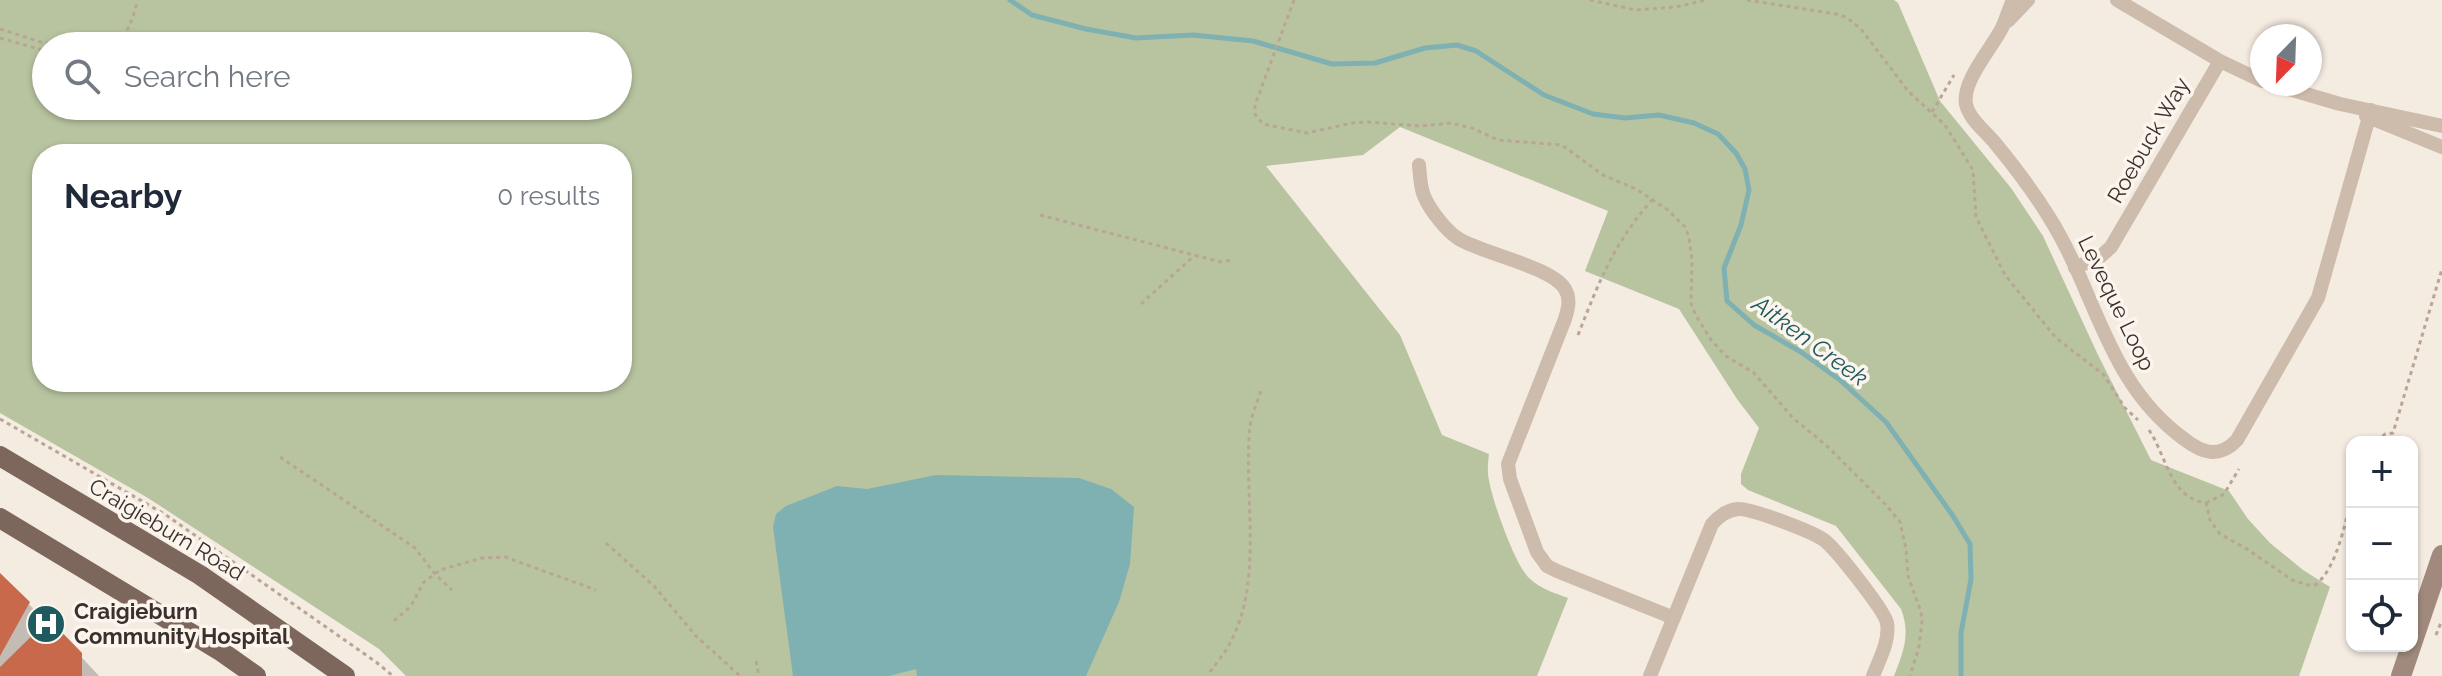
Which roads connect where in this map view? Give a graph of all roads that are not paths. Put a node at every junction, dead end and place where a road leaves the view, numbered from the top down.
1 (2013, 0) edge
2 (2028, 0) edge
3 (2117, 0) edge
4 (2003, 27) junction
5 (2220, 61) junction
6 (2250, 75) edge
7 (2313, 96) edge
8 (2370, 114) junction
9 (2442, 126) edge
10 (2442, 147) edge
11 (1419, 165) dead end
12 (2075, 268) junction
13 (0, 456) edge
14 (0, 518) edge
15 (2442, 555) edge
16 (1674, 618) junction
17 (256, 676) edge
18 (345, 676) edge
19 (1650, 676) edge
20 (1873, 676) edge
21 (2401, 676) edge

1 - 4 street, Leveque Loop
2 - 4 street, Leveque Loop
3 - 5 street
4 - 12 street, Leveque Loop
5 - 6 street
5 - 12 street, Roebuck Way
7 - 8 street
8 - 9 street
8 - 10 street
8 - 12 street, Leveque Loop
11 - 16 street
13 - 18 main road, Craigieburn Road
14 - 17 main road
15 - 21 main road
16 - 19 street
16 - 20 street

